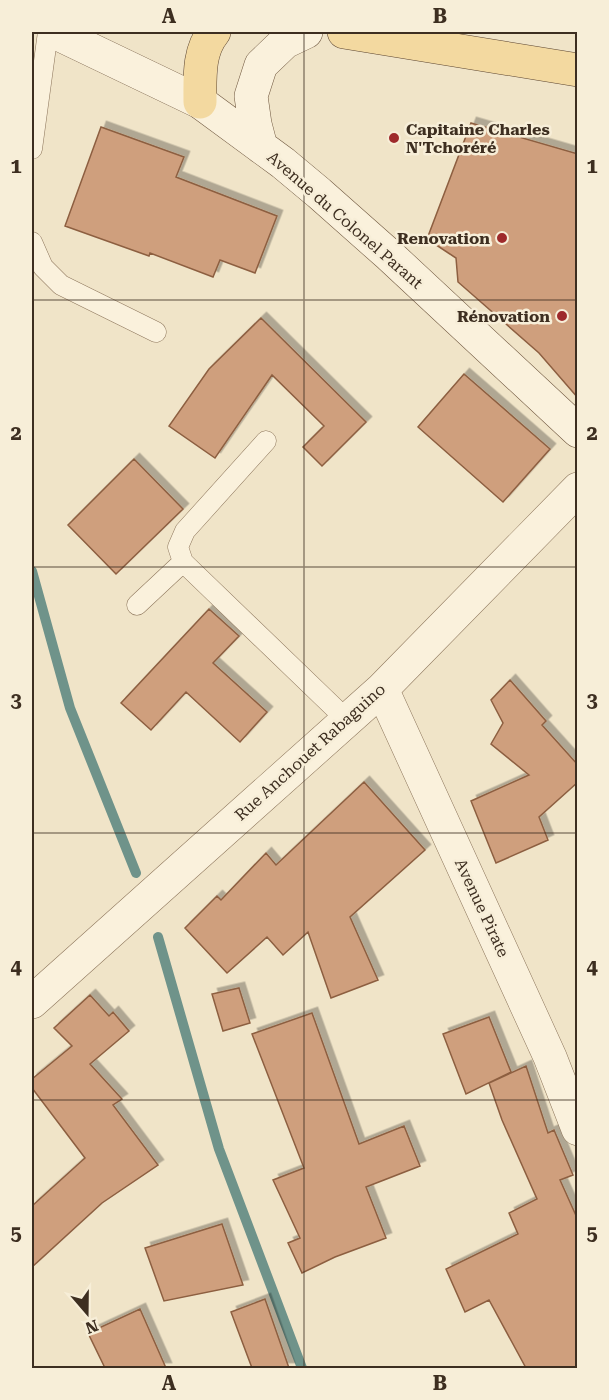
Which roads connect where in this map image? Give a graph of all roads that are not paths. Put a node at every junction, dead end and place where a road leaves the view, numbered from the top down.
1 (48, 32) edge
2 (54, 32) edge
3 (214, 32) edge
4 (306, 32) edge
5 (344, 32) edge
6 (578, 70) edge
7 (200, 102) junction
8 (261, 147) junction
9 (32, 149) edge
10 (32, 242) edge
11 (156, 332) dead end
12 (578, 431) edge
13 (266, 441) dead end
14 (578, 489) edge
15 (183, 562) junction
16 (137, 606) dead end
17 (382, 689) junction
18 (347, 720) junction
19 (32, 1002) edge
20 (578, 1129) edge

1 - 9 lane
2 - 7 street, Avenue du Colonel Parant
3 - 7 main road
4 - 8 street
5 - 6 main road
7 - 8 street, Avenue du Colonel Parant
8 - 12 street, Avenue du Colonel Parant
10 - 11 lane
13 - 15 lane
14 - 17 street, Rue Anchouet Rabaguino
15 - 16 lane
15 - 18 lane
17 - 18 street, Rue Anchouet Rabaguino
17 - 20 street, Avenue Pirate
18 - 19 street, Rue Anchouet Rabaguino

